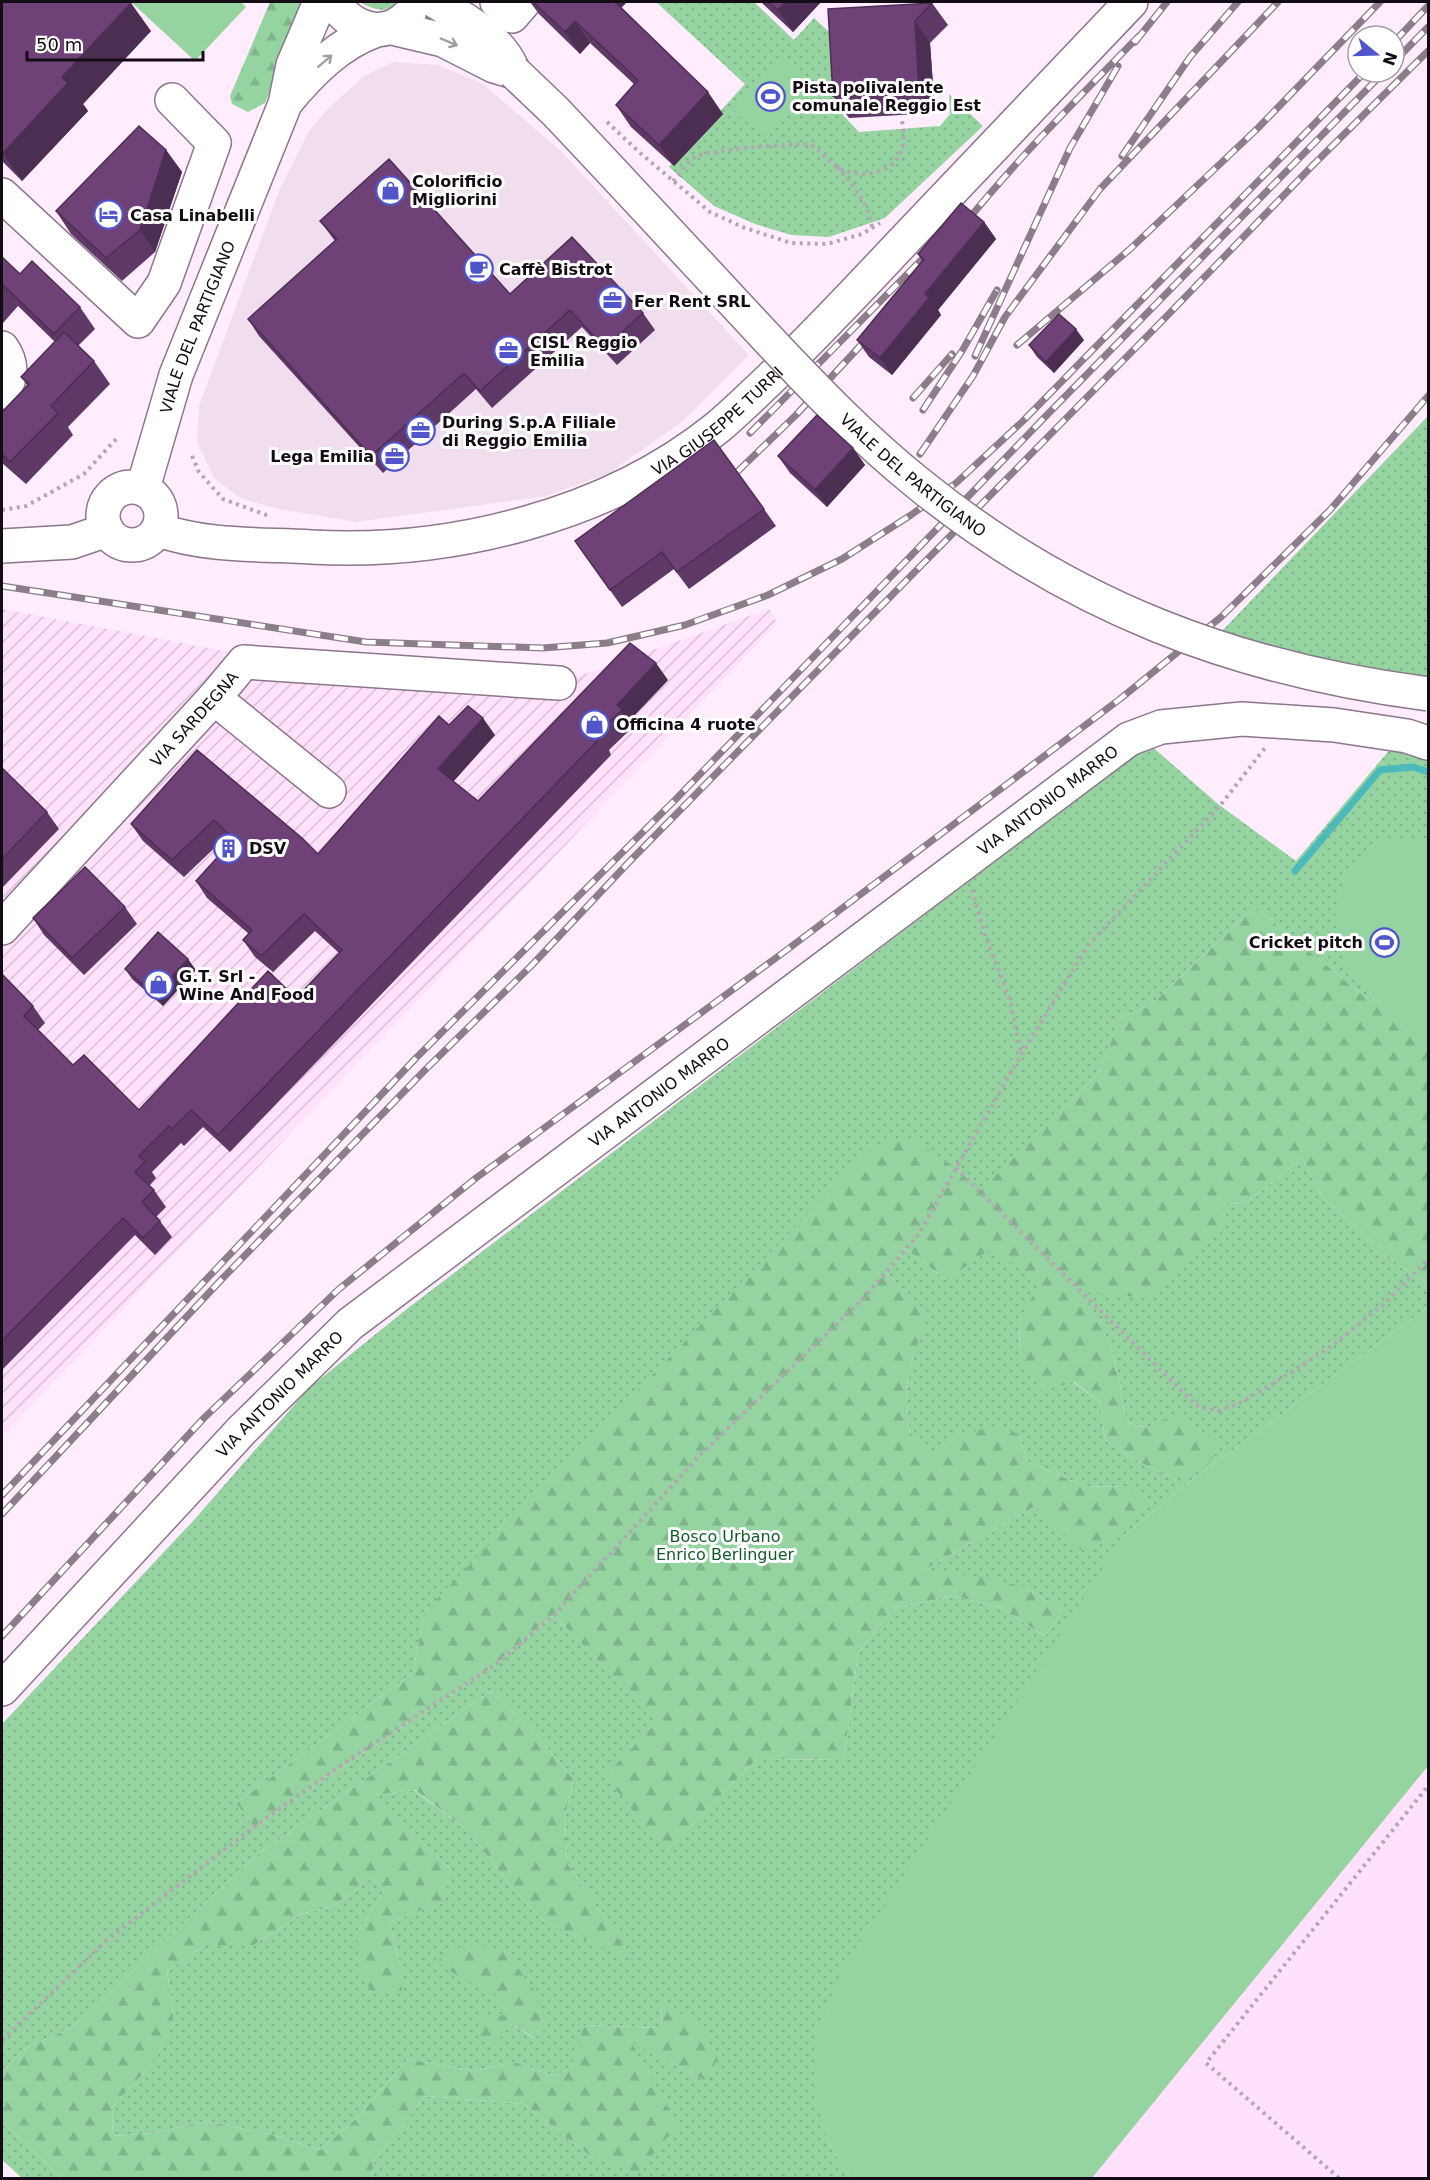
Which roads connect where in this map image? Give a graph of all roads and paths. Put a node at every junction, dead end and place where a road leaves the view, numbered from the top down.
1 (320, 2) edge
2 (333, 2) edge
3 (416, 2) edge
4 (436, 2) edge
5 (1131, 2) edge
6 (384, 29) junction
7 (514, 72) junction
8 (172, 100) dead end
9 (285, 104) junction
10 (902, 120) dead end
11 (606, 121) dead end
12 (837, 167) junction
13 (674, 181) junction
14 (2, 195) edge
15 (883, 222) dead end
16 (872, 227) junction
17 (2, 348) edge
18 (2, 392) edge
19 (118, 437) dead end
20 (192, 456) dead end
21 (143, 488) junction
22 (2, 510) edge
23 (278, 518) dead end
24 (107, 530) junction
25 (159, 530) junction
26 (2, 546) edge
27 (559, 683) dead end
28 (1428, 694) edge
29 (214, 698) junction
30 (1285, 722) junction
31 (1428, 743) edge
32 (329, 791) dead end
33 (965, 863) junction
34 (2, 928) edge
35 (1022, 1053) junction
36 (956, 1168) junction
37 (1428, 1259) edge
38 (2, 1689) edge
39 (1428, 1786) edge
40 (2, 2040) edge
41 (1339, 2178) edge

1 - 9 street, VIALE DEL PARTIGIANO
2 - 6 street, VIALE DEL PARTIGIANO
3 - 6 street, VIALE DEL PARTIGIANO
4 - 7 street, VIALE DEL PARTIGIANO
5 - 25 street, VIA GIUSEPPE TURRI
6 -> 7 street, VIALE DEL PARTIGIANO
9 -> 6 street, VIALE DEL PARTIGIANO
7 - 28 street, VIALE DEL PARTIGIANO, bridge
8 - 14 street
9 - 21 street, VIALE DEL PARTIGIANO
10 - 12 path
11 - 13 path
12 - 13 path
12 - 16 path
13 - 16 path
15 - 16 path
17 - 18 street
19 - 22 path
20 - 23 path
21 - 24 street
21 - 25 street
24 - 25 street
24 - 26 street
27 - 29 street, VIA SARDEGNA
29 - 32 street
29 - 34 street, VIA SARDEGNA
30 - 31 street, VIA ANTONIO MARRO
30 - 33 street, VIA ANTONIO MARRO
30 - 35 path
33 - 35 path
33 - 38 street, VIA ANTONIO MARRO
35 - 36 path
36 - 37 path
36 - 40 path
39 - 41 path

